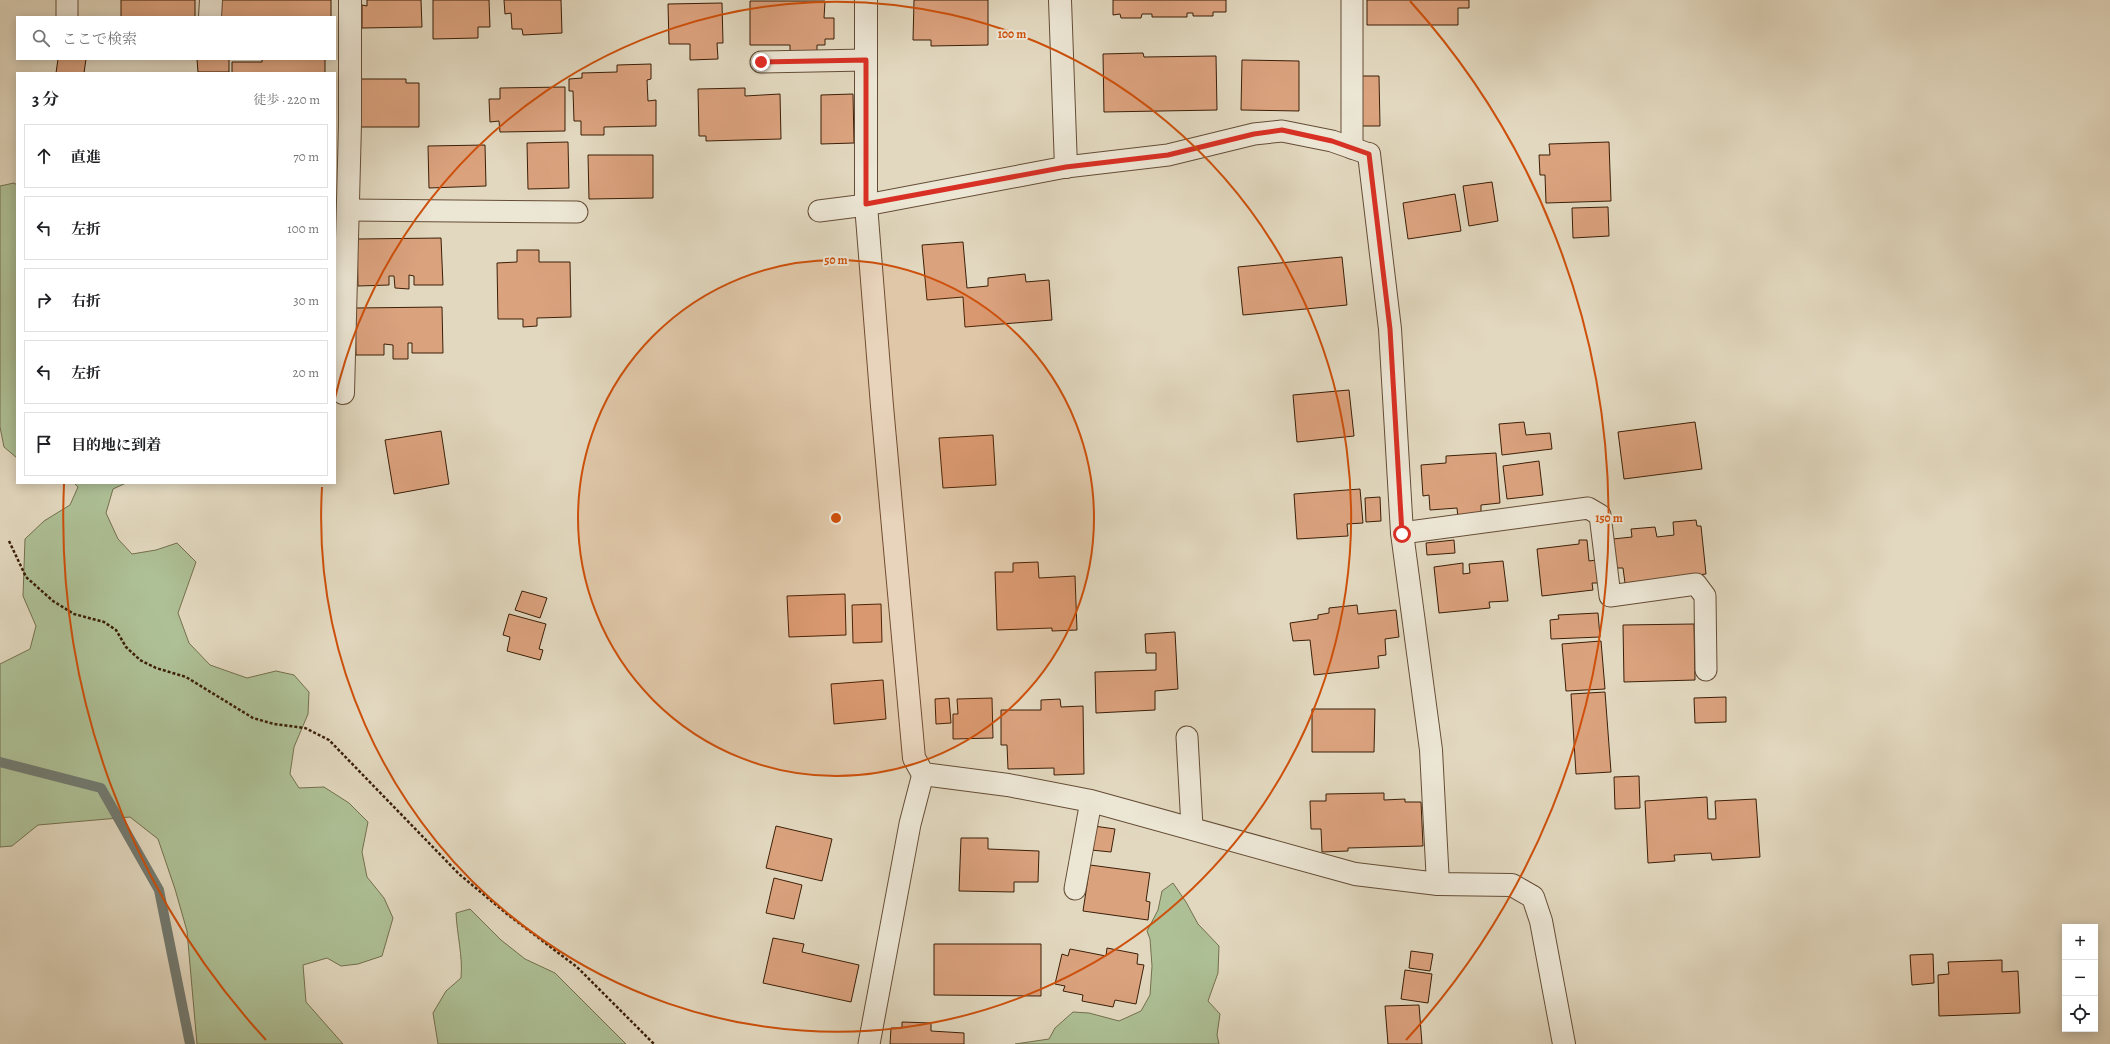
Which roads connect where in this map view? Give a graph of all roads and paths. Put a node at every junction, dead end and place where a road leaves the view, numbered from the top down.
1 (67, 0) edge
2 (211, 0) edge
3 (350, 0) edge
4 (866, 0) edge
5 (1060, 0) edge
6 (1352, 0) edge
7 (67, 16) edge
8 (210, 16) edge
9 (866, 60) junction
10 (761, 62) dead end
11 (342, 124) edge
12 (1360, 151) junction
13 (1066, 167) junction
14 (866, 204) junction
15 (348, 210) junction
16 (819, 211) dead end
17 (577, 212) dead end
18 (343, 393) dead end
19 (1402, 534) junction
20 (9, 541) dead end
21 (1706, 670) dead end
22 (1187, 736) dead end
23 (923, 774) junction
24 (1091, 801) junction
25 (1192, 827) junction
26 (1438, 884) junction
27 (1075, 889) dead end
28 (654, 1044) edge
29 (869, 1044) edge
30 (1564, 1044) edge

1 - 7 lane
2 - 8 street
3 - 11 street
4 - 9 street
5 - 13 street
6 - 12 lane
9 - 10 lane
9 - 14 street
11 - 15 street
12 - 13 lane
12 - 19 street
13 - 14 lane
14 - 16 lane
14 - 23 street
15 - 17 lane
15 - 18 street
19 - 21 lane
19 - 26 street
20 - 28 path
22 - 25 lane
23 - 24 street
23 - 29 lane
24 - 25 street
24 - 27 lane
25 - 26 street
26 - 30 street

